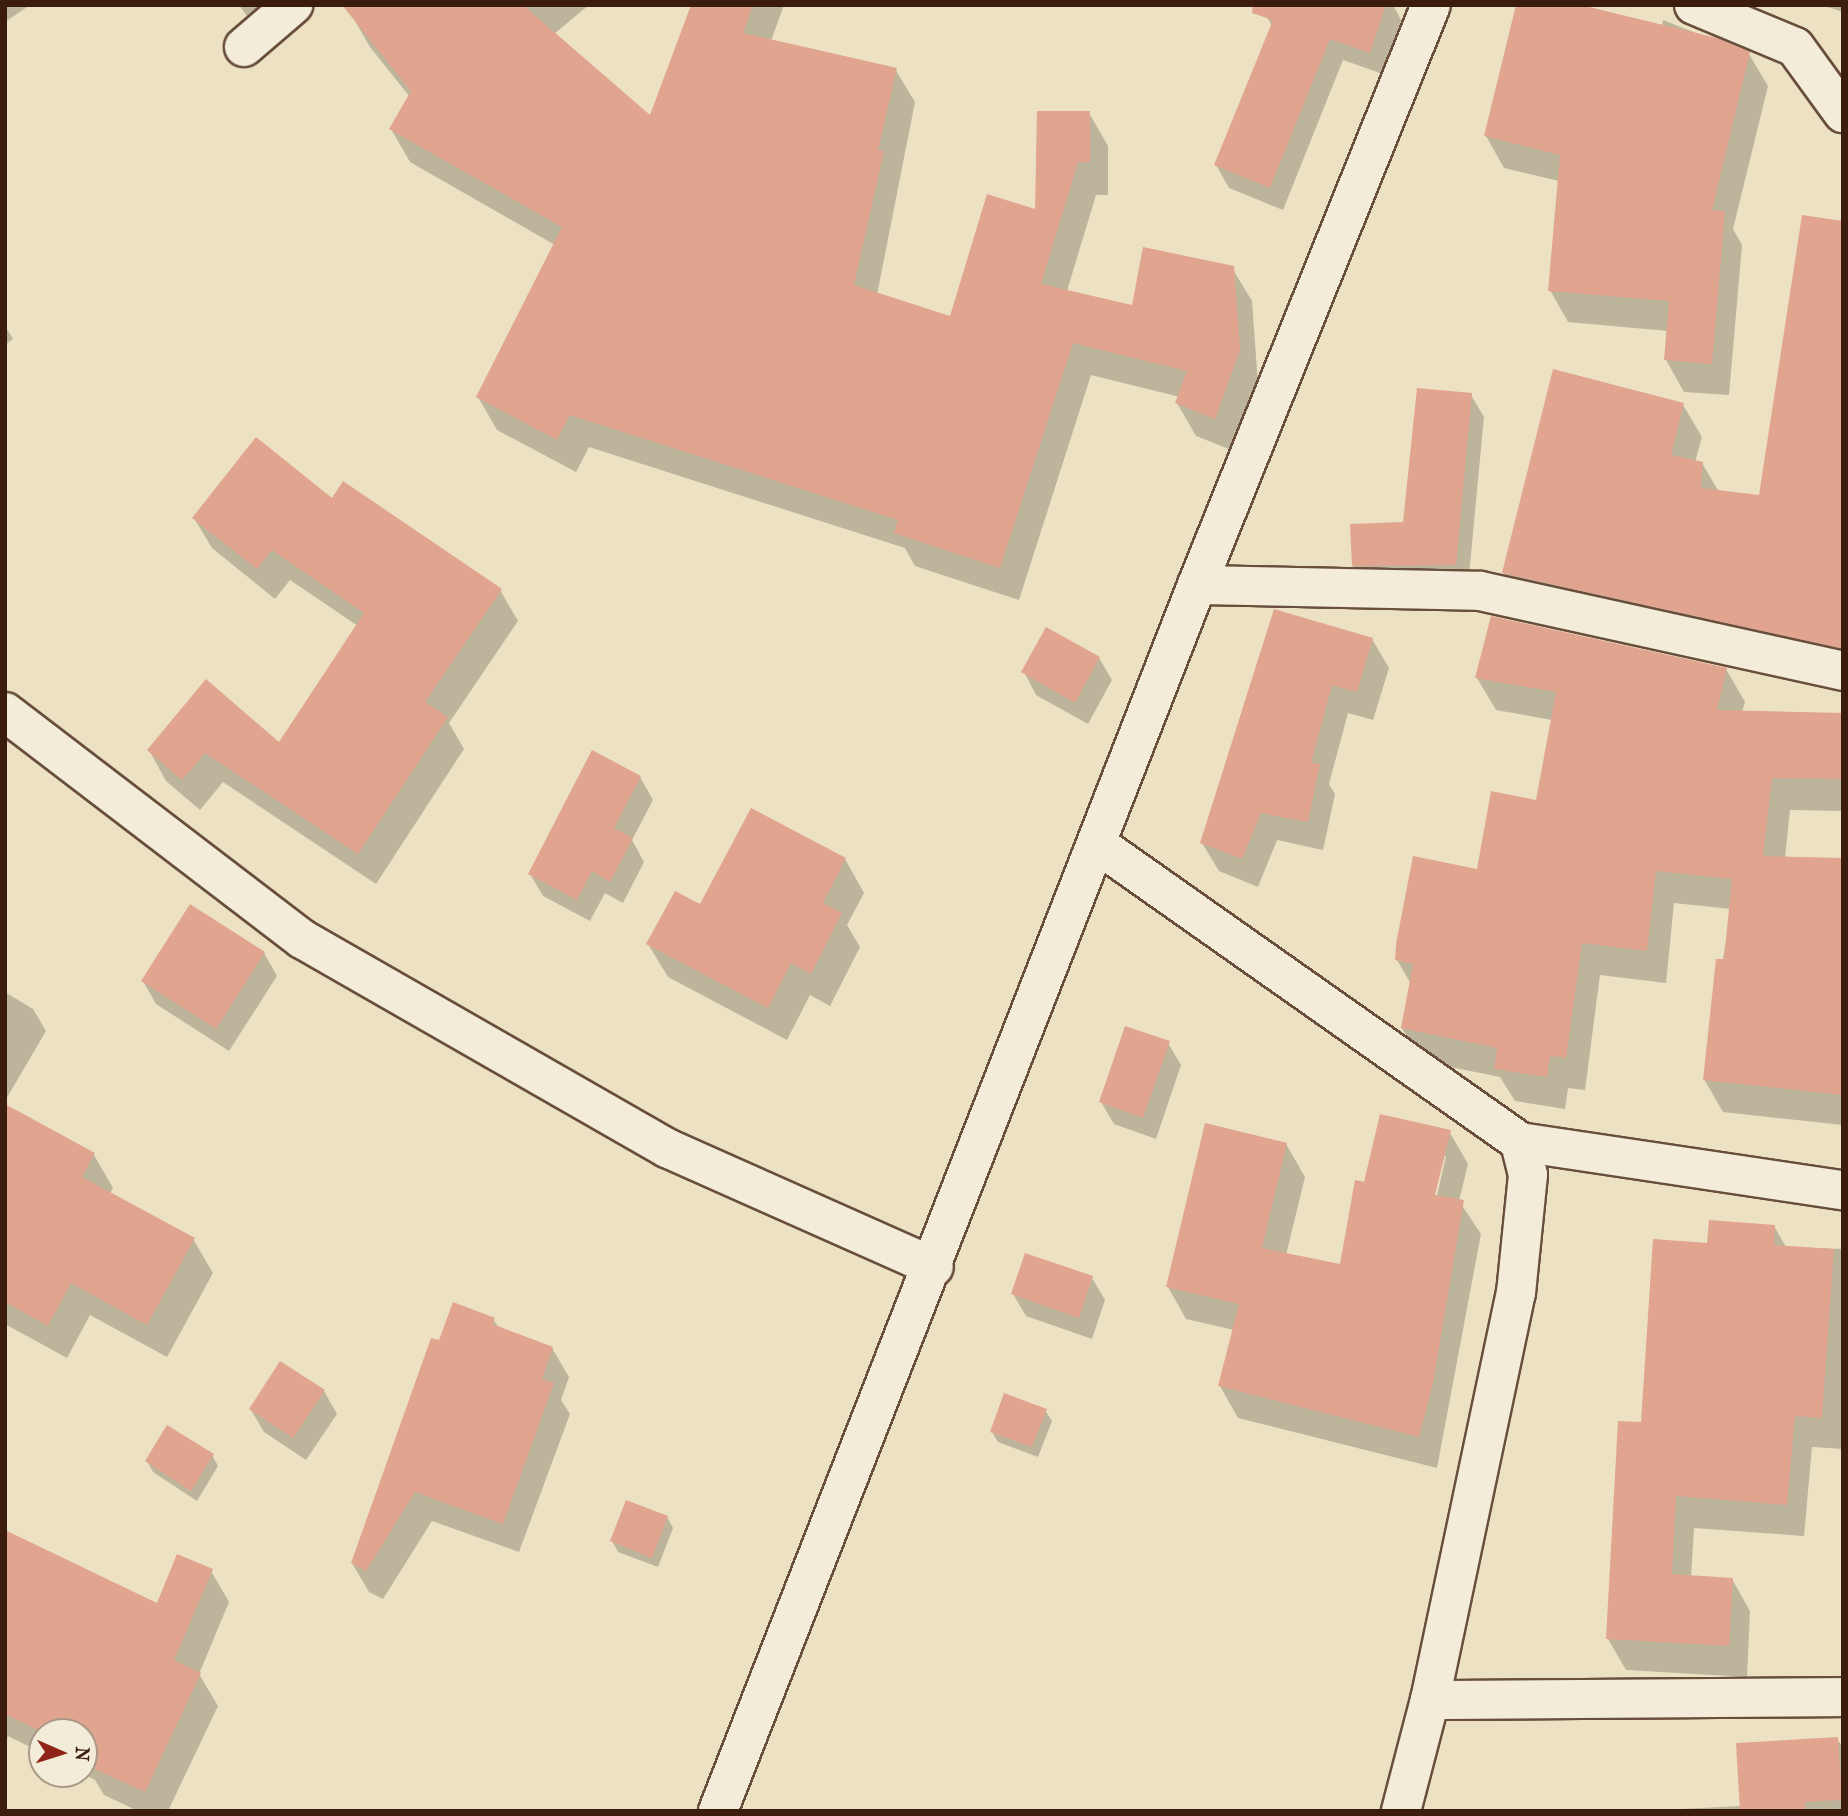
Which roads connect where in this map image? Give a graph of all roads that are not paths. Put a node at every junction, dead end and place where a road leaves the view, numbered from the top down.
1 (293, 5) edge
2 (1431, 5) edge
3 (1694, 5) edge
4 (244, 47) dead end
5 (1843, 113) edge
6 (1197, 585) junction
7 (1843, 671) edge
8 (5, 712) edge
9 (1097, 844) junction
10 (1520, 1142) junction
11 (1843, 1190) edge
12 (934, 1267) junction
13 (1843, 1697) edge
14 (1430, 1700) junction
15 (718, 1811) edge
16 (1401, 1811) edge

1 - 4 street
2 - 6 street
3 - 5 street
6 - 7 street
6 - 9 street
8 - 12 street
9 - 10 street
9 - 12 street
10 - 11 street
10 - 14 street
12 - 15 street
13 - 14 street
14 - 16 street

